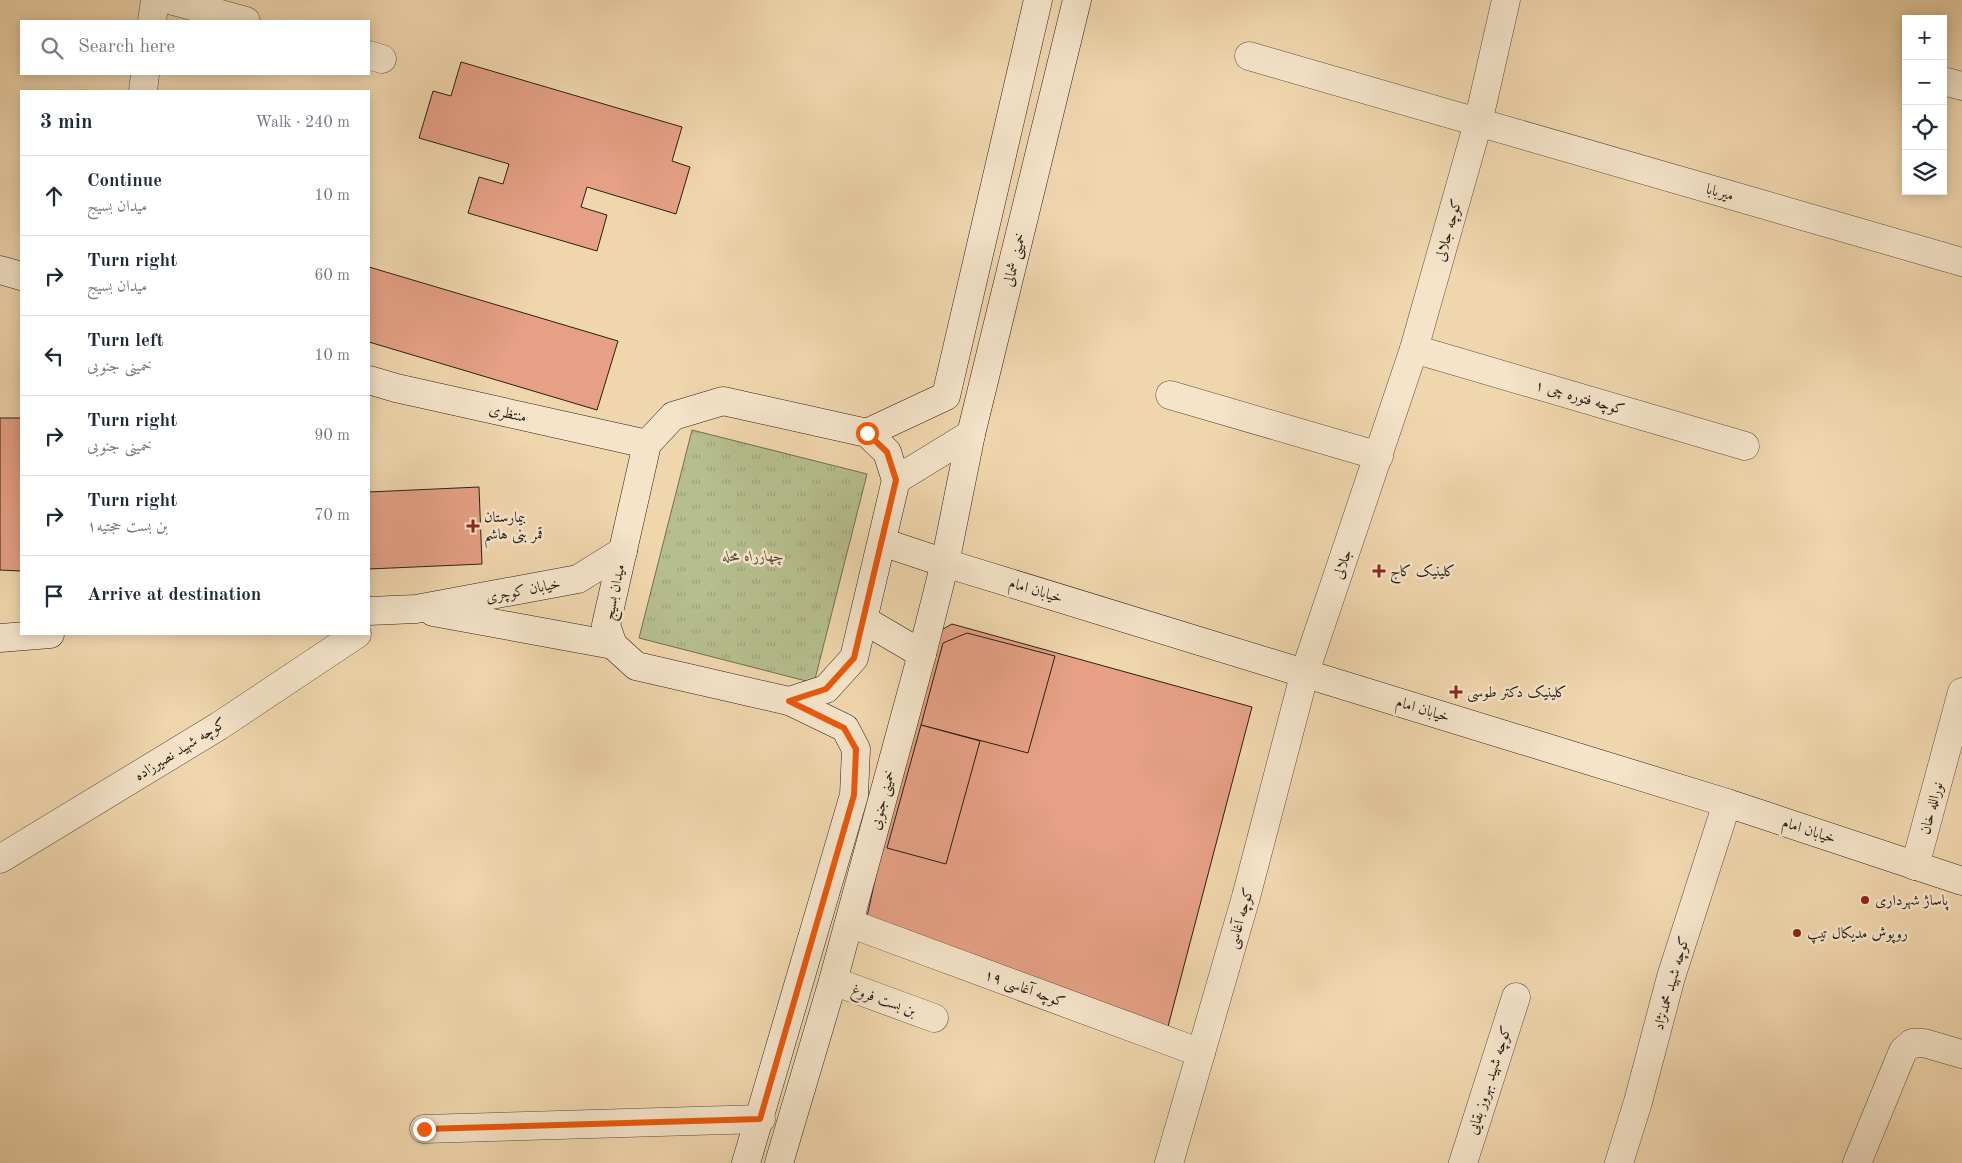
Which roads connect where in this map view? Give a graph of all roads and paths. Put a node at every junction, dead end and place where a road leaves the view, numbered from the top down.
1 (155, 0) edge
2 (170, 0) edge
3 (1038, 0) edge
4 (1077, 0) edge
5 (1506, 0) edge
6 (152, 20) edge
7 (242, 20) edge
8 (1250, 56) dead end
9 (145, 75) edge
10 (142, 90) edge
11 (1478, 123) junction
12 (1962, 262) edge
13 (0, 270) edge
14 (20, 276) edge
15 (1414, 349) junction
16 (370, 380) edge
17 (1170, 395) dead end
18 (867, 433) junction
19 (971, 434) junction
20 (647, 444) junction
21 (1745, 446) dead end
22 (1378, 456) junction
23 (896, 480) junction
24 (882, 542) junction
25 (623, 552) junction
26 (945, 563) junction
27 (392, 610) edge
28 (864, 620) junction
29 (370, 625) edge
30 (38, 635) edge
31 (356, 635) edge
32 (0, 638) edge
33 (613, 646) junction
34 (922, 654) junction
35 (1305, 672) junction
36 (1962, 692) edge
37 (789, 701) junction
38 (1728, 803) junction
39 (0, 859) edge
40 (1915, 866) junction
41 (1962, 881) edge
42 (849, 923) junction
43 (833, 981) junction
44 (1516, 997) dead end
45 (934, 1018) dead end
46 (1201, 1053) junction
47 (1962, 1054) edge
48 (760, 1119) junction
49 (424, 1129) dead end
50 (746, 1163) edge
51 (779, 1163) edge
52 (1169, 1163) edge
53 (1463, 1163) edge
54 (1619, 1163) edge
55 (1857, 1163) edge

1 - 6 street
2 - 7 street
3 - 18 street
4 - 19 street, خمینی شمالی
5 - 11 street, کوچه جلالی
8 - 11 street, میربابا
9 - 10 street
11 - 12 street, میربابا
11 - 15 street, کوچه جلالی
13 - 14 street
15 - 21 street, کوچه فتوره چی ۱
15 - 22 street, کوچه جلالی
16 - 20 street, منتظری
17 - 22 street
18 - 20 street
18 - 23 street
19 - 23 street
19 - 26 street, خمینی جنوبی
20 - 25 street, میدان بسیج
22 - 35 street, جلالی
23 - 24 street
24 - 26 street, خیابان امام
24 - 28 street
25 - 27 street, خیابان کوچری
25 - 33 street, میدان بسیج
26 - 34 street, خمینی جنوبی
26 - 35 street, خیابان امام
27 - 29 street
27 - 33 street, خیابان کوچری
28 - 34 street
28 - 37 street
30 - 32 street
31 - 39 street, کوچه شهید نصیرزاده
33 - 37 street
34 - 42 street, خمینی جنوبی
35 - 38 street, خیابان امام
35 - 46 street, کوچه آغاسی
36 - 40 street, نورالله خان
37 - 48 street, خمینی جنوبی
38 - 40 street, خیابان امام
38 - 54 street, کوچه شهید محمدنژاد
40 - 41 street, خیابان امام
42 - 43 street, خمینی جنوبی
42 - 46 street, کوچه آغاسی ۱۹
43 - 45 street, بن بست فروغ
43 - 51 street, خمینی جنوبی
44 - 53 street, کوچه شهید بهروز بقایی
46 - 52 street, کوچه آغاسی
47 - 55 street
48 - 49 street
48 - 50 street, خمینی جنوبی

